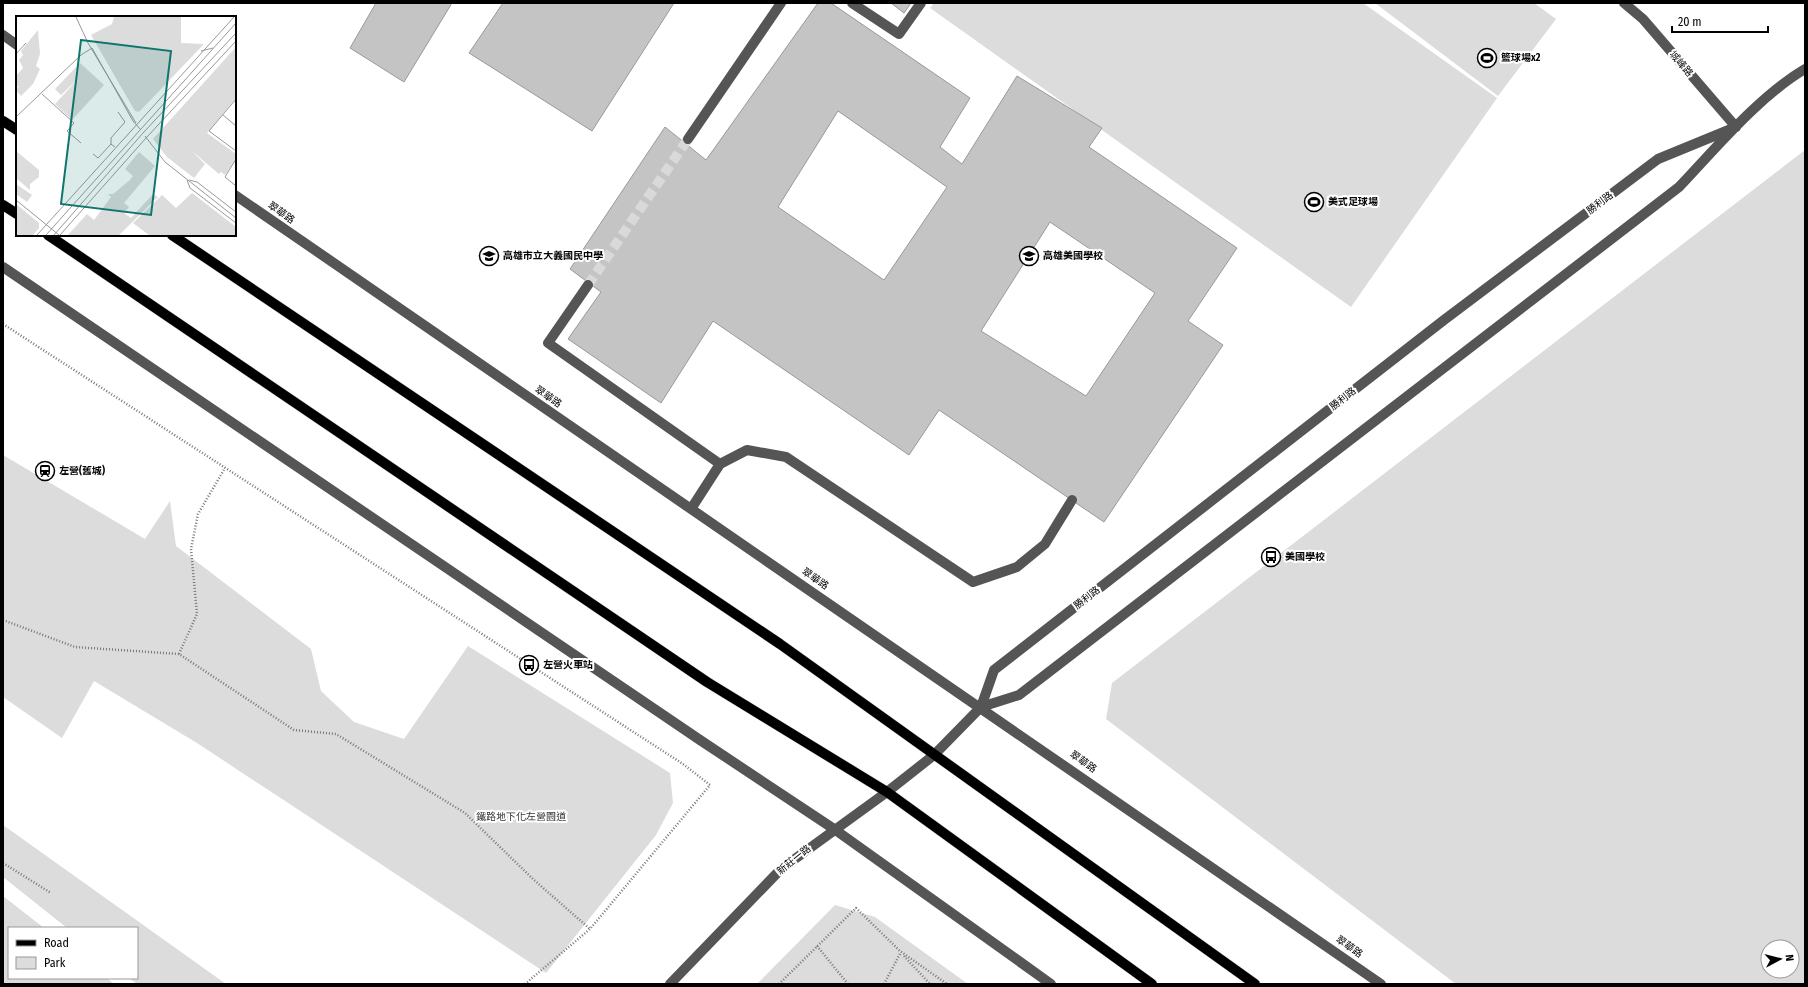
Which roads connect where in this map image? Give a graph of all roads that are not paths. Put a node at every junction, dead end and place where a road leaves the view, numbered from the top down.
1 (781, 3) edge
2 (852, 3) edge
3 (921, 3) edge
4 (1624, 3) edge
5 (3, 35) edge
6 (16, 44) edge
7 (1805, 69) edge
8 (3, 121) edge
9 (1736, 127) junction
10 (16, 129) edge
11 (688, 139) tunnel mouth
12 (236, 196) edge
13 (3, 205) edge
14 (16, 213) edge
15 (49, 236) edge
16 (173, 236) edge
17 (3, 268) edge
18 (588, 285) tunnel mouth
19 (720, 464) junction
20 (1072, 500) dead end
21 (690, 509) junction
22 (981, 707) junction
23 (934, 755) junction
24 (887, 792) junction
25 (834, 829) junction
26 (670, 984) edge
27 (1051, 984) edge
28 (1152, 984) edge
29 (1255, 984) edge
30 (1381, 984) edge

1 - 11 street
2 - 3 street
4 - 9 street, 城峰路
5 - 6 street
7 - 9 street, 勝利路
8 - 10 main road
9 - 22 street, 勝利路
9 - 22 street, 勝利路
12 - 21 street, 翠華路
13 - 14 main road
15 - 24 main road
16 - 23 main road
17 - 25 street
18 - 19 street
19 - 20 street
19 - 21 street
21 - 22 street, 翠華路
22 - 23 street, 勝利路
22 - 30 street, 翠華路
23 - 24 street, 新莊一路
23 - 29 main road
24 - 25 street, 新莊一路
24 - 28 main road
25 - 26 street, 新莊一路
25 - 27 street

